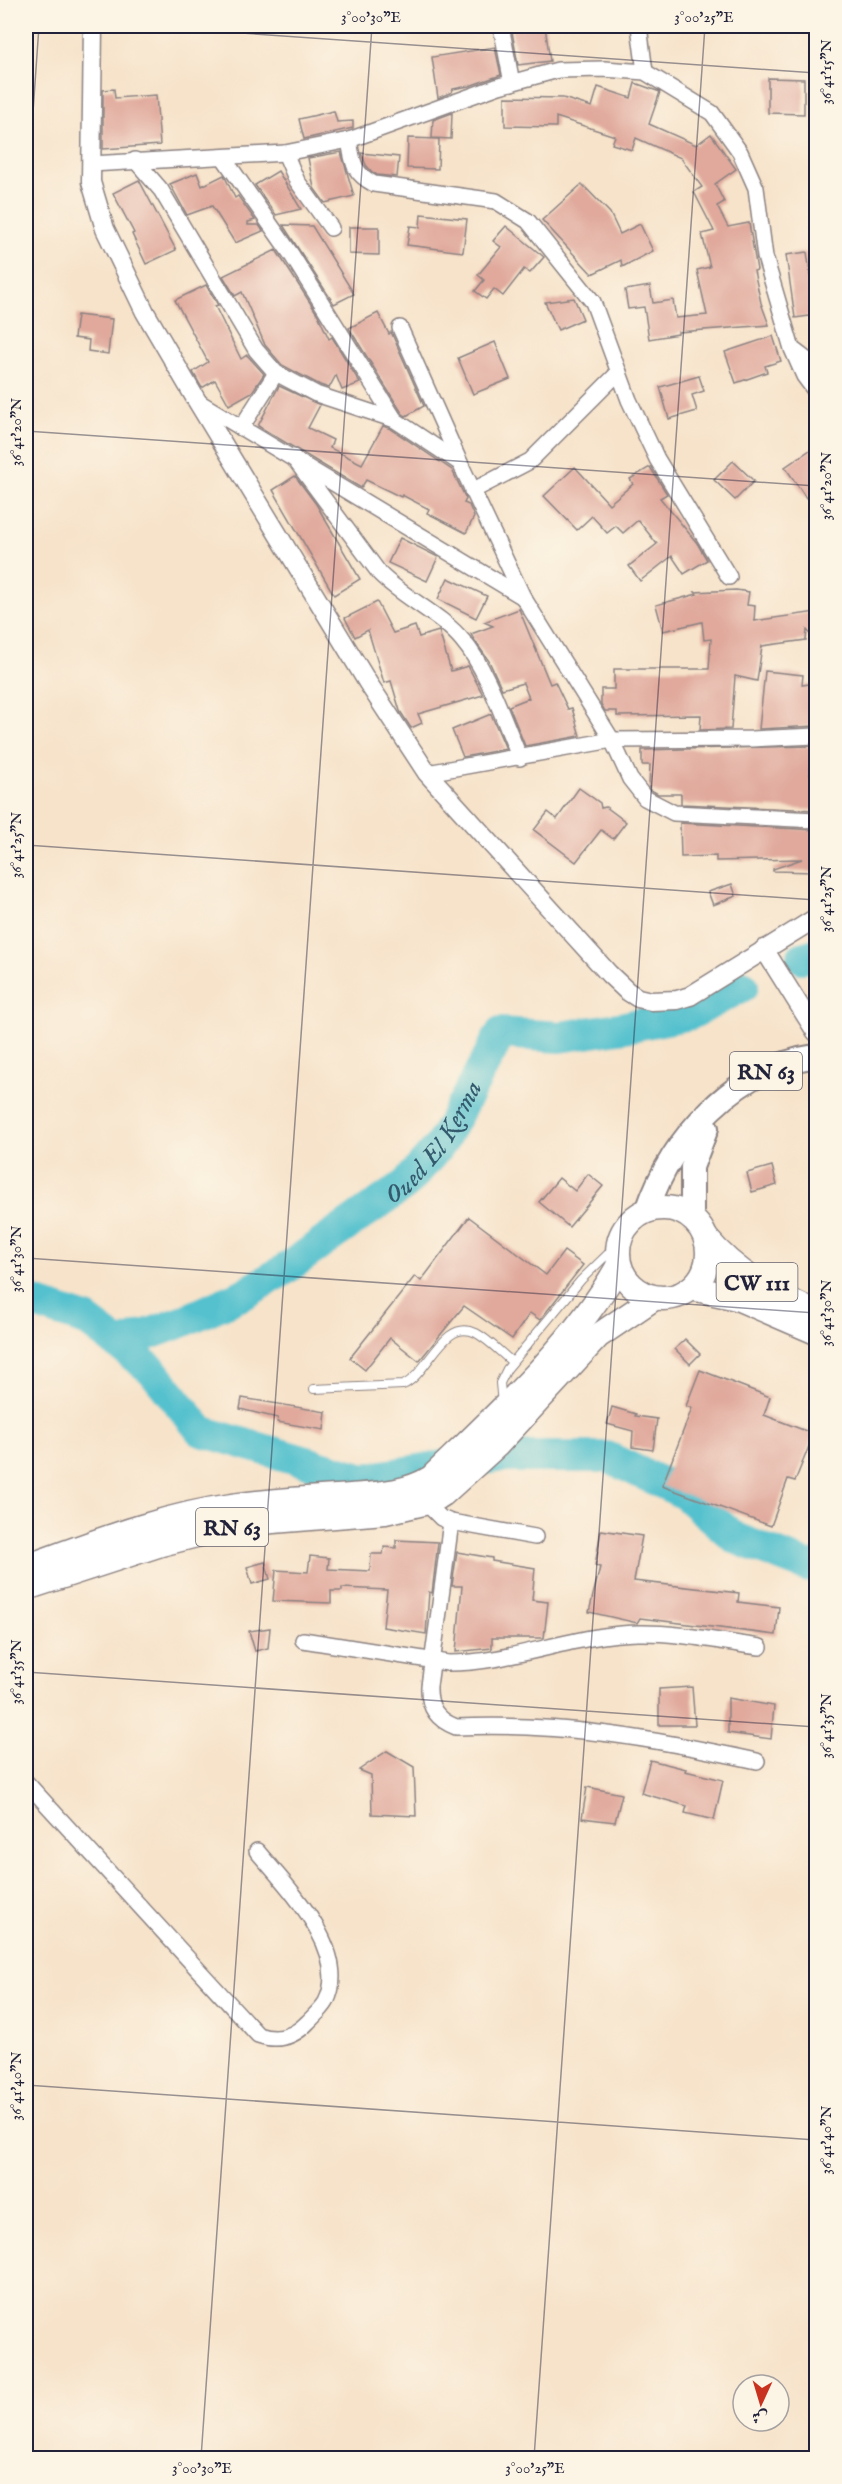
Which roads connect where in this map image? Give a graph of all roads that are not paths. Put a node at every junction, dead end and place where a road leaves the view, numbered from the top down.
1 (93, 26) edge
2 (501, 26) edge
3 (639, 26) edge
4 (645, 72) junction
5 (512, 83) junction
6 (349, 140) junction
7 (285, 153) junction
8 (223, 157) junction
9 (135, 160) junction
10 (91, 164) junction
11 (331, 228) dead end
12 (400, 328) dead end
13 (792, 349) junction
14 (816, 367) edge
15 (619, 372) junction
16 (276, 373) junction
17 (816, 392) edge
18 (197, 401) junction
19 (395, 420) junction
20 (241, 428) junction
21 (293, 457) junction
22 (460, 464) junction
23 (472, 490) junction
24 (729, 577) dead end
25 (523, 597) junction
26 (816, 736) edge
27 (612, 740) junction
28 (520, 758) junction
29 (427, 773) junction
30 (816, 820) edge
31 (816, 918) edge
32 (764, 949) junction
33 (816, 1032) edge
34 (816, 1056) edge
35 (721, 1100) junction
36 (647, 1210) junction
37 (699, 1228) junction
38 (619, 1254) junction
39 (692, 1288) junction
40 (654, 1298) junction
41 (816, 1312) edge
42 (816, 1332) edge
43 (512, 1362) junction
44 (314, 1389) dead end
45 (503, 1407) junction
46 (489, 1438) junction
47 (433, 1492) junction
48 (451, 1522) junction
49 (536, 1537) dead end
50 (26, 1567) edge
51 (26, 1588) edge
52 (303, 1640) dead end
53 (760, 1647) dead end
54 (432, 1662) junction
55 (757, 1761) dead end
56 (26, 1782) edge
57 (257, 1851) dead end

1 - 10 street
2 - 5 street
3 - 4 street
4 - 5 street
4 - 13 street
5 - 6 street
6 - 7 street
6 - 15 street
7 - 8 street
7 - 11 street
8 - 9 street
8 - 19 street
9 - 10 street
9 - 16 street
10 - 18 street
12 - 22 street
13 - 14 street
13 - 17 street
15 - 23 street
15 - 24 street
16 - 19 street
16 - 20 street
18 - 20 street
18 - 29 street
19 - 22 street
20 - 21 street
21 - 25 street
21 - 28 street
22 - 23 street
23 - 25 street
25 - 27 street
26 - 27 street
27 - 28 street
27 - 30 street
28 - 29 street
29 - 32 street
31 - 32 street
32 - 33 street
34 - 35 main road, RN 63
35 - 36 main road
35 - 37 main road
36 - 37 highway
36 - 38 highway
37 - 39 highway
37 - 41 highway, CW 111
38 - 40 highway
38 - 43 lane
38 - 45 highway, RN 63
39 - 40 highway
39 - 42 highway, CW 111
40 - 46 highway, RN 63
43 - 44 lane
43 - 45 lane
45 - 46 highway, RN 63
46 - 47 highway, RN 63
47 - 48 street
47 - 50 highway, RN 63
47 - 51 highway, RN 63
48 - 49 street
48 - 54 street
52 - 54 street
53 - 54 street
54 - 55 street
56 - 57 street

